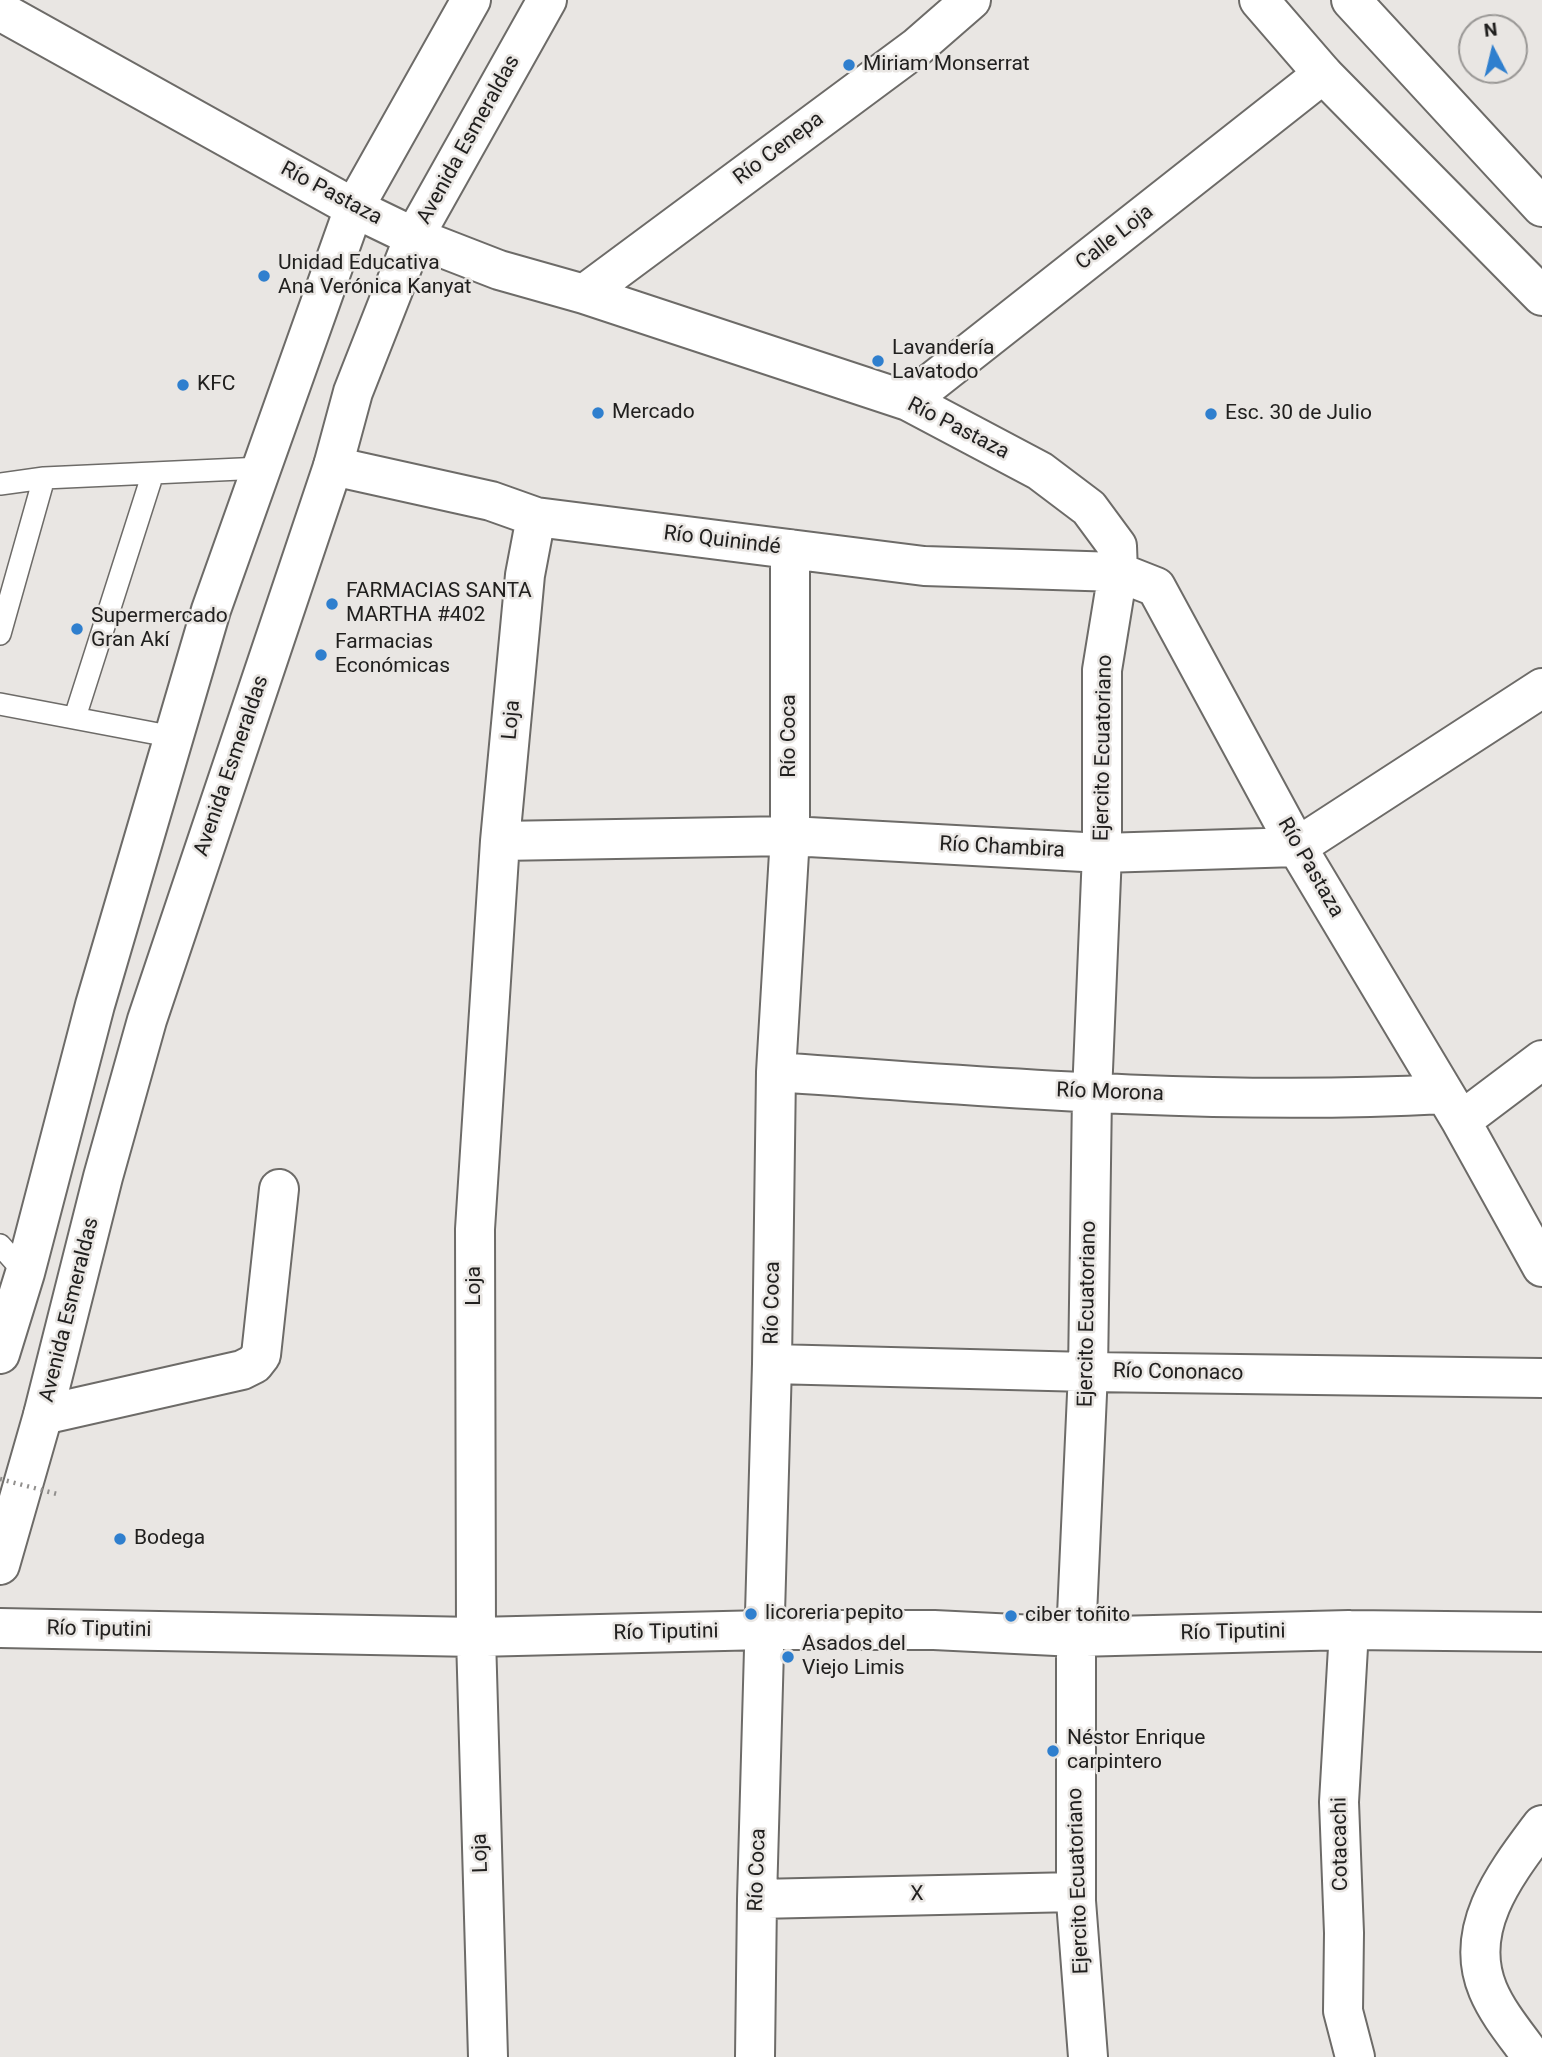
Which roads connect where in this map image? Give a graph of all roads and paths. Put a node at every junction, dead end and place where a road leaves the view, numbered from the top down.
1 (471, 0) edge
2 (547, 0) edge
3 (971, 0) edge
4 (1259, 0) edge
5 (1351, 0) edge
6 (0, 11) edge
7 (1323, 74) junction
8 (1542, 207) edge
9 (354, 208) junction
10 (414, 237) junction
11 (584, 294) junction
12 (1542, 296) edge
13 (908, 401) junction
14 (333, 466) junction
15 (262, 468) junction
16 (153, 473) junction
17 (44, 478) junction
18 (0, 484) edge
19 (536, 517) junction
20 (790, 549) junction
21 (1118, 572) junction
22 (0, 634) edge
23 (1542, 688) edge
24 (0, 704) edge
25 (75, 717) junction
26 (174, 737) junction
27 (790, 836) junction
28 (500, 841) junction
29 (1297, 847) junction
30 (1102, 853) junction
31 (95, 1005) junction
32 (147, 1020) junction
33 (1542, 1060) edge
34 (776, 1072) junction
35 (1092, 1094) junction
36 (1453, 1107) junction
37 (279, 1189) dead end
38 (0, 1245) edge
39 (1542, 1267) edge
40 (26, 1273) junction
41 (0, 1354) edge
42 (772, 1364) junction
43 (1088, 1372) junction
44 (1542, 1378) edge
45 (43, 1415) junction
46 (0, 1479) edge
47 (57, 1494) dead end
48 (0, 1565) edge
49 (0, 1628) edge
50 (765, 1630) junction
51 (1349, 1630) junction
52 (1542, 1632) edge
53 (477, 1637) junction
54 (1076, 1637) junction
55 (1542, 1825) edge
56 (1076, 1892) junction
57 (757, 1899) junction
58 (488, 2057) edge
59 (755, 2057) edge
60 (1088, 2057) edge
61 (1355, 2057) edge
62 (1532, 2057) edge

1 - 9 street
2 - 10 street, Avenida Esmeraldas
3 - 11 street, Río Cenepa
4 - 7 street
5 - 8 street
6 - 9 street, Río Pastaza
7 - 12 street
7 - 13 street, Calle Loja
9 - 10 street, Río Pastaza
9 - 15 street
10 - 11 street, Río Pastaza
10 - 14 street, Avenida Esmeraldas
11 - 13 street, Río Pastaza
13 - 21 street, Río Pastaza
14 - 19 street, Río Quinindé
14 - 32 street, Avenida Esmeraldas
15 - 16 lane
15 - 26 street
16 - 17 lane
16 - 25 lane
17 - 18 lane
17 - 22 lane
19 - 20 street, Río Quinindé
19 - 28 street, Loja
20 - 21 street, Río Quinindé
20 - 27 street, Río Coca
21 - 29 street, Río Pastaza
21 - 30 street, Ejercito Ecuatoriano
23 - 29 street
24 - 25 lane
25 - 26 lane
26 - 31 street
27 - 28 street, Río Chambira
27 - 30 street, Río Chambira
27 - 34 street, Río Coca
28 - 53 street, Loja
29 - 30 street, Río Chambira
29 - 36 street, Río Pastaza
30 - 35 street, Ejercito Ecuatoriano
31 - 32 street
31 - 40 street
32 - 45 street, Avenida Esmeraldas
33 - 36 street
34 - 35 street, Río Morona
34 - 42 street, Río Coca
35 - 36 street, Río Morona
35 - 43 street, Ejercito Ecuatoriano
36 - 39 street, Río Pastaza
37 - 45 street
38 - 40 lane
40 - 41 street
42 - 43 street, Río Cononaco
42 - 50 street, Río Coca
43 - 44 street, Río Cononaco
43 - 54 street, Ejercito Ecuatoriano
45 - 48 street, Avenida Esmeraldas
46 - 47 path, bridge
49 - 53 street, Río Tiputini
50 - 53 street, Río Tiputini
50 - 54 street, Río Tiputini
50 - 57 street, Río Coca
51 - 52 street, Río Tiputini
51 - 54 street, Río Tiputini
51 - 61 street, Cotacachi
53 - 58 street, Loja
54 - 56 street, Ejercito Ecuatoriano
55 - 62 street
56 - 57 street, X
56 - 60 street, Ejercito Ecuatoriano
57 - 59 street, Río Coca

